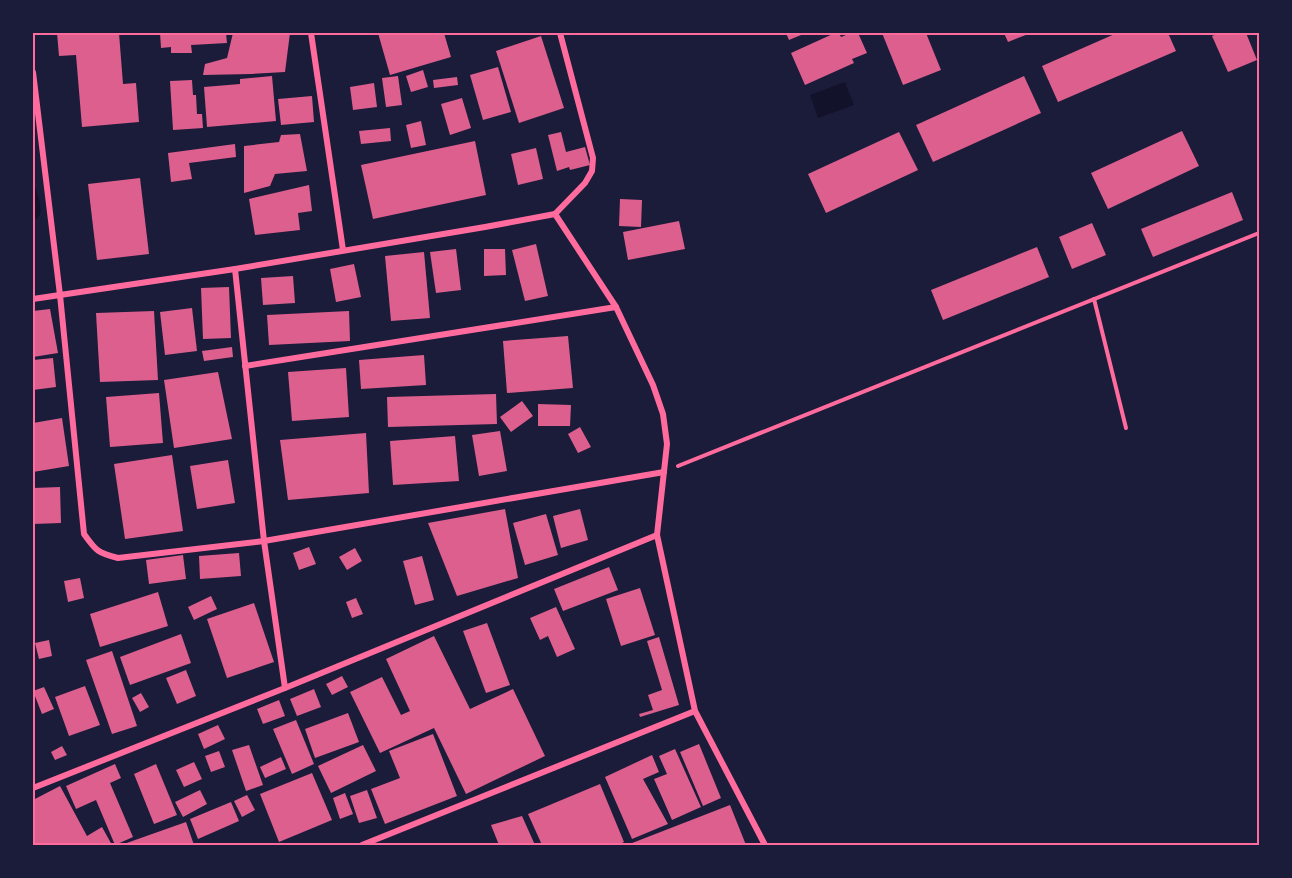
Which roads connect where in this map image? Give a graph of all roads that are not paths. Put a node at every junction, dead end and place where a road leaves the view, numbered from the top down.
1 (311, 33) edge
2 (560, 33) edge
3 (33, 72) edge
4 (555, 214) junction
5 (343, 250) junction
6 (234, 269) junction
7 (60, 295) junction
8 (33, 299) edge
9 (616, 307) junction
10 (245, 366) junction
11 (664, 472) junction
12 (657, 535) junction
13 (264, 541) junction
14 (285, 687) junction
15 (695, 711) junction
16 (33, 788) edge
17 (362, 845) edge
18 (765, 845) edge

1 - 5 street
2 - 4 street
3 - 7 street
4 - 5 street
4 - 9 street
5 - 6 street
6 - 7 street
6 - 10 street
7 - 8 street
7 - 13 street
9 - 10 street
9 - 11 street
10 - 13 street
11 - 12 street
11 - 13 street
12 - 14 street
12 - 15 street
13 - 14 street
14 - 16 street
15 - 17 street
15 - 18 street

